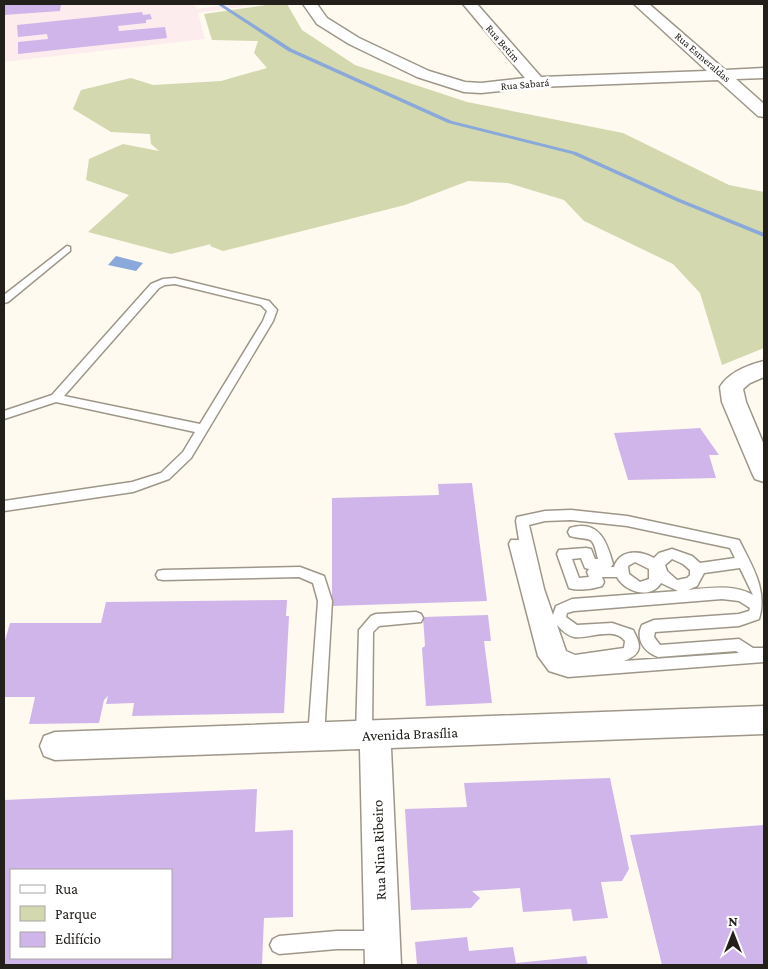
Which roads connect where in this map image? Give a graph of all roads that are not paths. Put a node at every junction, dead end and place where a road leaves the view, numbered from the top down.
1 (310, 4) edge
2 (470, 4) edge
3 (641, 4) edge
4 (722, 74) junction
5 (764, 74) edge
6 (537, 82) junction
7 (764, 112) edge
8 (67, 250) dead end
9 (4, 300) edge
10 (764, 368) edge
11 (56, 398) junction
12 (4, 415) edge
13 (202, 429) junction
14 (764, 473) edge
15 (4, 506) edge
16 (575, 532) dead end
17 (516, 544) dead end
18 (744, 562) junction
19 (697, 568) junction
20 (658, 571) junction
21 (620, 572) junction
22 (163, 575) dead end
23 (764, 602) edge
24 (416, 618) dead end
25 (764, 654) edge
26 (764, 658) edge
27 (764, 720) edge
28 (370, 735) junction
29 (316, 737) junction
30 (56, 746) dead end
31 (279, 945) dead end
32 (382, 952) edge

1 - 6 street, Rua Sabará
2 - 6 street, Rua Betim
3 - 4 street, Rua Esmeraldas
4 - 5 street, Rua Sabará
4 - 6 street, Rua Sabará
4 - 7 street, Rua Esmeraldas
8 - 9 lane
10 - 14 street
11 - 12 lane
11 - 13 lane
11 - 13 lane
13 - 15 lane
16 - 21 lane
17 - 26 lane
18 - 19 lane
18 - 23 lane
18 - 25 lane
19 - 20 lane
19 - 20 lane
20 - 21 lane
20 - 21 lane
22 - 29 lane
24 - 28 lane
27 - 28 street, Avenida Brasília
28 - 29 street, Avenida Brasília
28 - 32 street, Rua Nina Ribeiro
29 - 30 street, Avenida Brasília
31 - 32 lane

